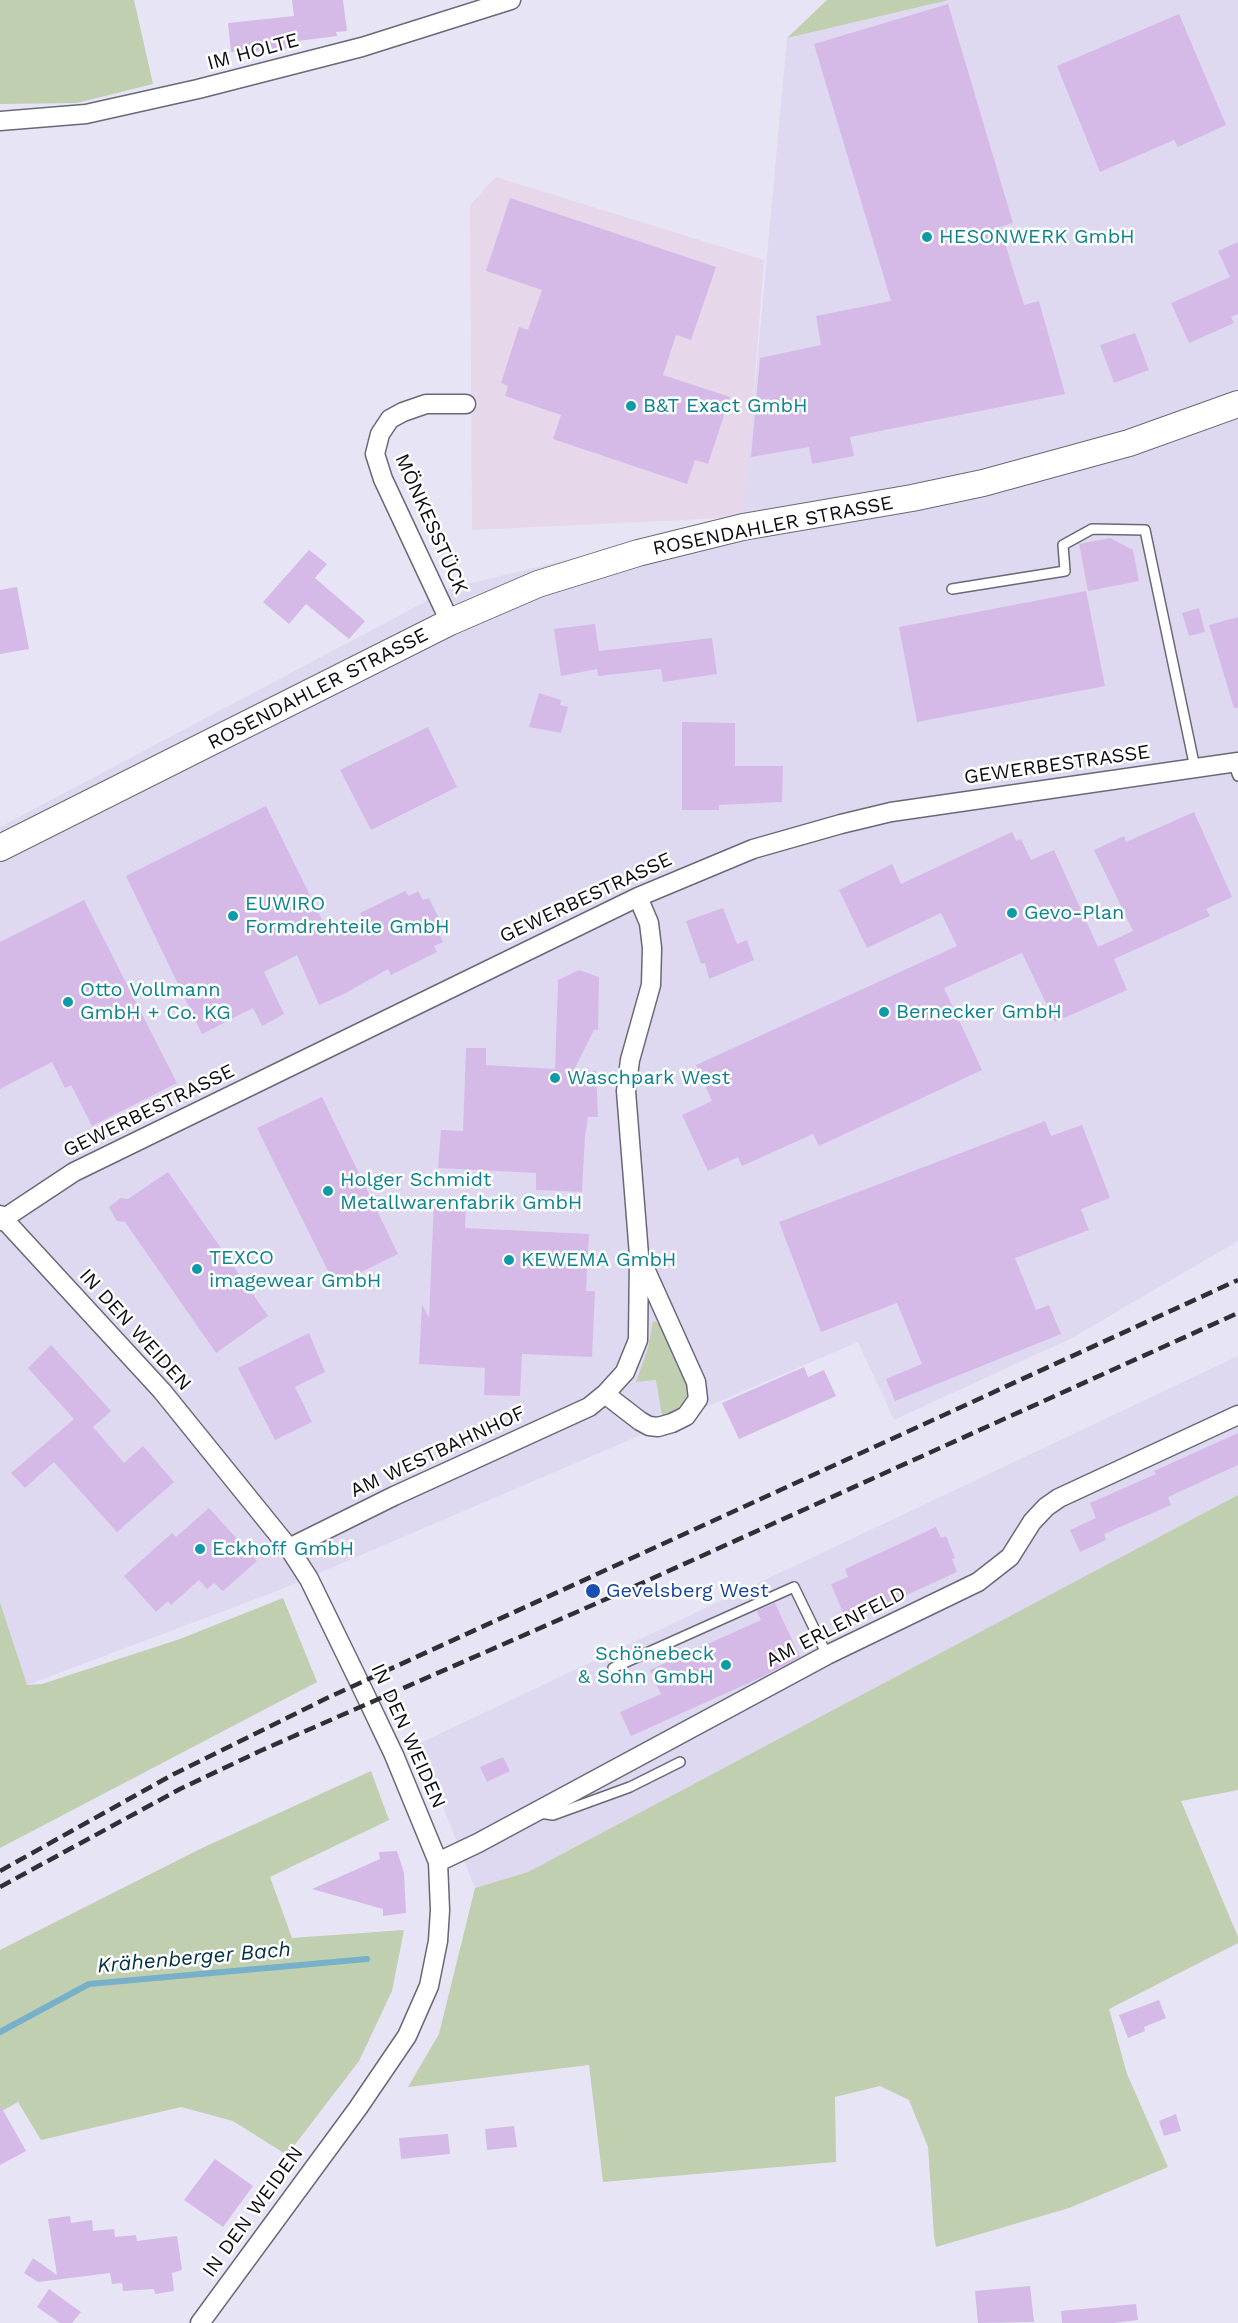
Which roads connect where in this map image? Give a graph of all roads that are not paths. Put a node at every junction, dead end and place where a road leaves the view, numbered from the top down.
1 (511, 0) edge
2 (0, 121) edge
3 (466, 404) dead end
4 (1238, 404) edge
5 (952, 590) dead end
6 (450, 622) junction
7 (1236, 767) edge
8 (1196, 768) junction
9 (0, 848) edge
10 (638, 897) junction
11 (1, 1218) edge
12 (639, 1256) junction
13 (605, 1394) junction
14 (1238, 1415) edge
15 (289, 1548) junction
16 (827, 1655) junction
17 (613, 1668) dead end
18 (680, 1762) dead end
19 (534, 1812) junction
20 (438, 1862) junction
21 (200, 2323) edge

1 - 2 street, IM HOLTE
3 - 6 street, MÖNKESSTÜCK
4 - 6 main road, ROSENDAHLER STRASSE
5 - 8 lane
6 - 9 main road, ROSENDAHLER STRASSE
7 - 8 street, GEWERBESTRASSE
8 - 10 street, GEWERBESTRASSE
10 - 11 street, GEWERBESTRASSE
10 - 12 street, AM WESTBAHNHOF
11 - 15 street, IN DEN WEIDEN
12 - 13 street, AM WESTBAHNHOF
12 - 13 street, AM WESTBAHNHOF
13 - 15 street, AM WESTBAHNHOF
14 - 16 street, AM ERLENFELD
15 - 20 street, IN DEN WEIDEN
16 - 17 lane
16 - 19 street, AM ERLENFELD
18 - 19 lane
19 - 20 street, AM ERLENFELD
20 - 21 street, IN DEN WEIDEN

